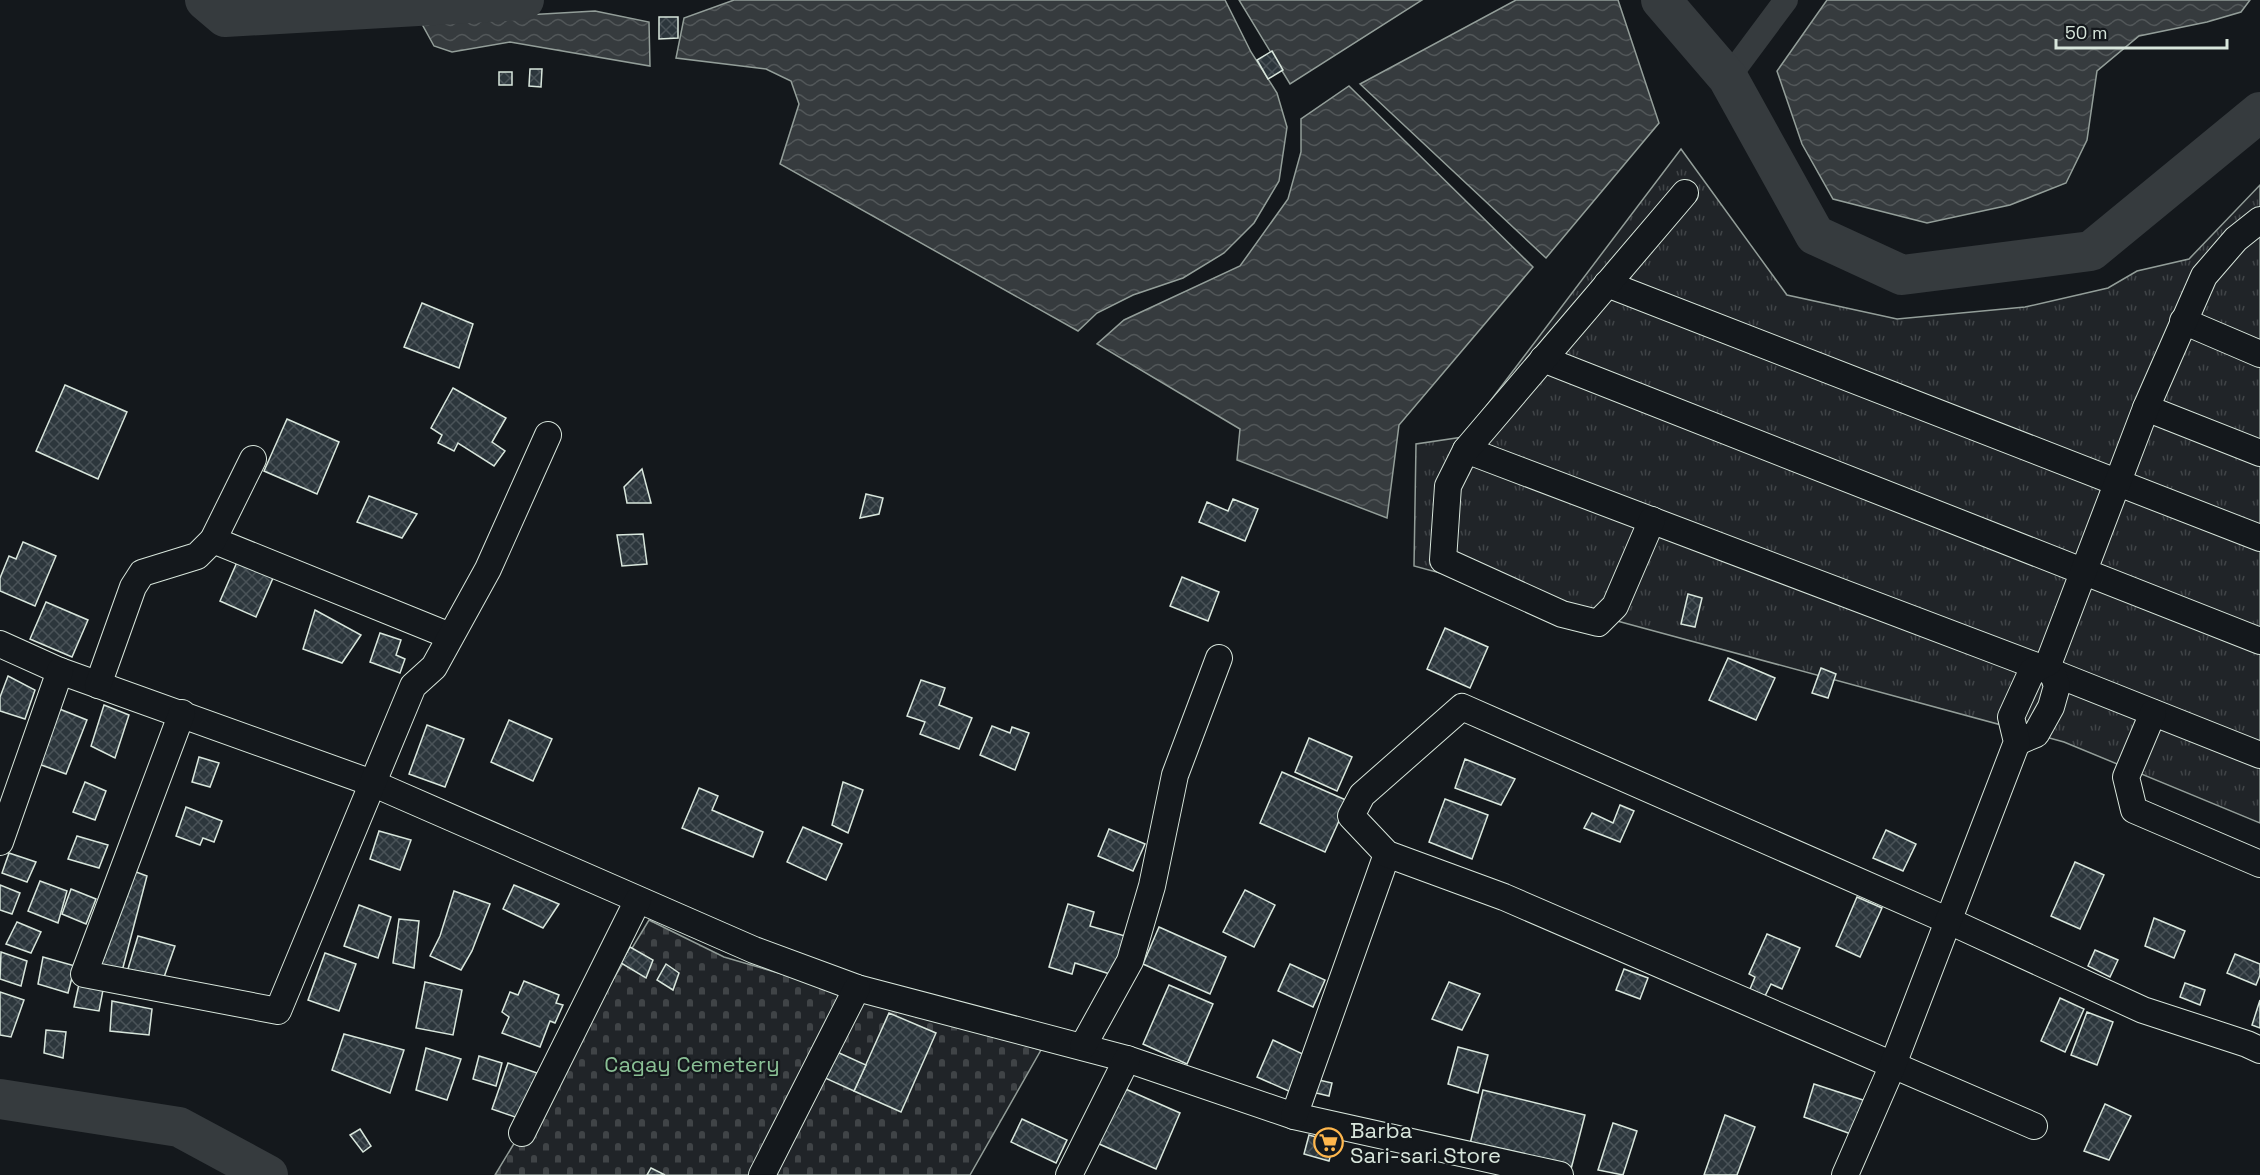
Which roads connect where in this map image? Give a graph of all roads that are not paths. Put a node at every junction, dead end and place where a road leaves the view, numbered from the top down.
1 (1684, 193) dead end
2 (2260, 220) edge
3 (2236, 239) junction
4 (2260, 248) edge
5 (1607, 284) junction
6 (2183, 321) junction
7 (2260, 354) edge
8 (1543, 359) junction
9 (2146, 408) junction
10 (548, 435) dead end
11 (1466, 450) junction
12 (2260, 453) edge
13 (253, 459) dead end
14 (2118, 484) junction
15 (1652, 520) junction
16 (2260, 538) edge
17 (213, 540) junction
18 (2085, 572) junction
19 (450, 636) junction
20 (2260, 641) edge
21 (0, 644) edge
22 (1219, 658) dead end
23 (2048, 668) junction
24 (60, 671) junction
25 (99, 685) junction
26 (182, 713) junction
27 (2153, 713) junction
28 (2260, 755) edge
29 (372, 783) junction
30 (0, 842) edge
31 (1387, 854) junction
32 (2260, 864) edge
33 (638, 900) junction
34 (1948, 921) junction
35 (857, 988) junction
36 (1083, 1046) junction
37 (2260, 1050) edge
38 (1127, 1059) junction
39 (1892, 1067) junction
40 (1294, 1116) junction
41 (2034, 1126) dead end
42 (522, 1133) dead end
43 (762, 1175) edge
44 (1069, 1175) edge
45 (1560, 1175) edge
46 (1845, 1175) edge

1 - 5 street
2 - 3 street
3 - 4 street
3 - 6 street
5 - 8 street
5 - 14 street
6 - 7 street
6 - 9 street
8 - 11 street
8 - 18 street
9 - 12 street
9 - 14 street
10 - 19 street
11 - 15 street
11 - 15 street
13 - 17 street
14 - 16 street
14 - 18 street
15 - 23 street
17 - 19 street
17 - 25 street
18 - 20 street
18 - 23 street
19 - 29 street
21 - 24 street
22 - 36 street
23 - 27 street
23 - 34 street
24 - 25 street
24 - 30 street
25 - 26 street
26 - 29 street
26 - 29 street
27 - 28 street
27 - 32 street
29 - 33 street
31 - 34 street
31 - 39 street
31 - 40 street
33 - 35 street
33 - 42 street
34 - 37 street
34 - 39 street
35 - 36 street
35 - 43 street
36 - 38 street
38 - 40 street
38 - 44 street
39 - 41 street
39 - 46 street
40 - 45 street

